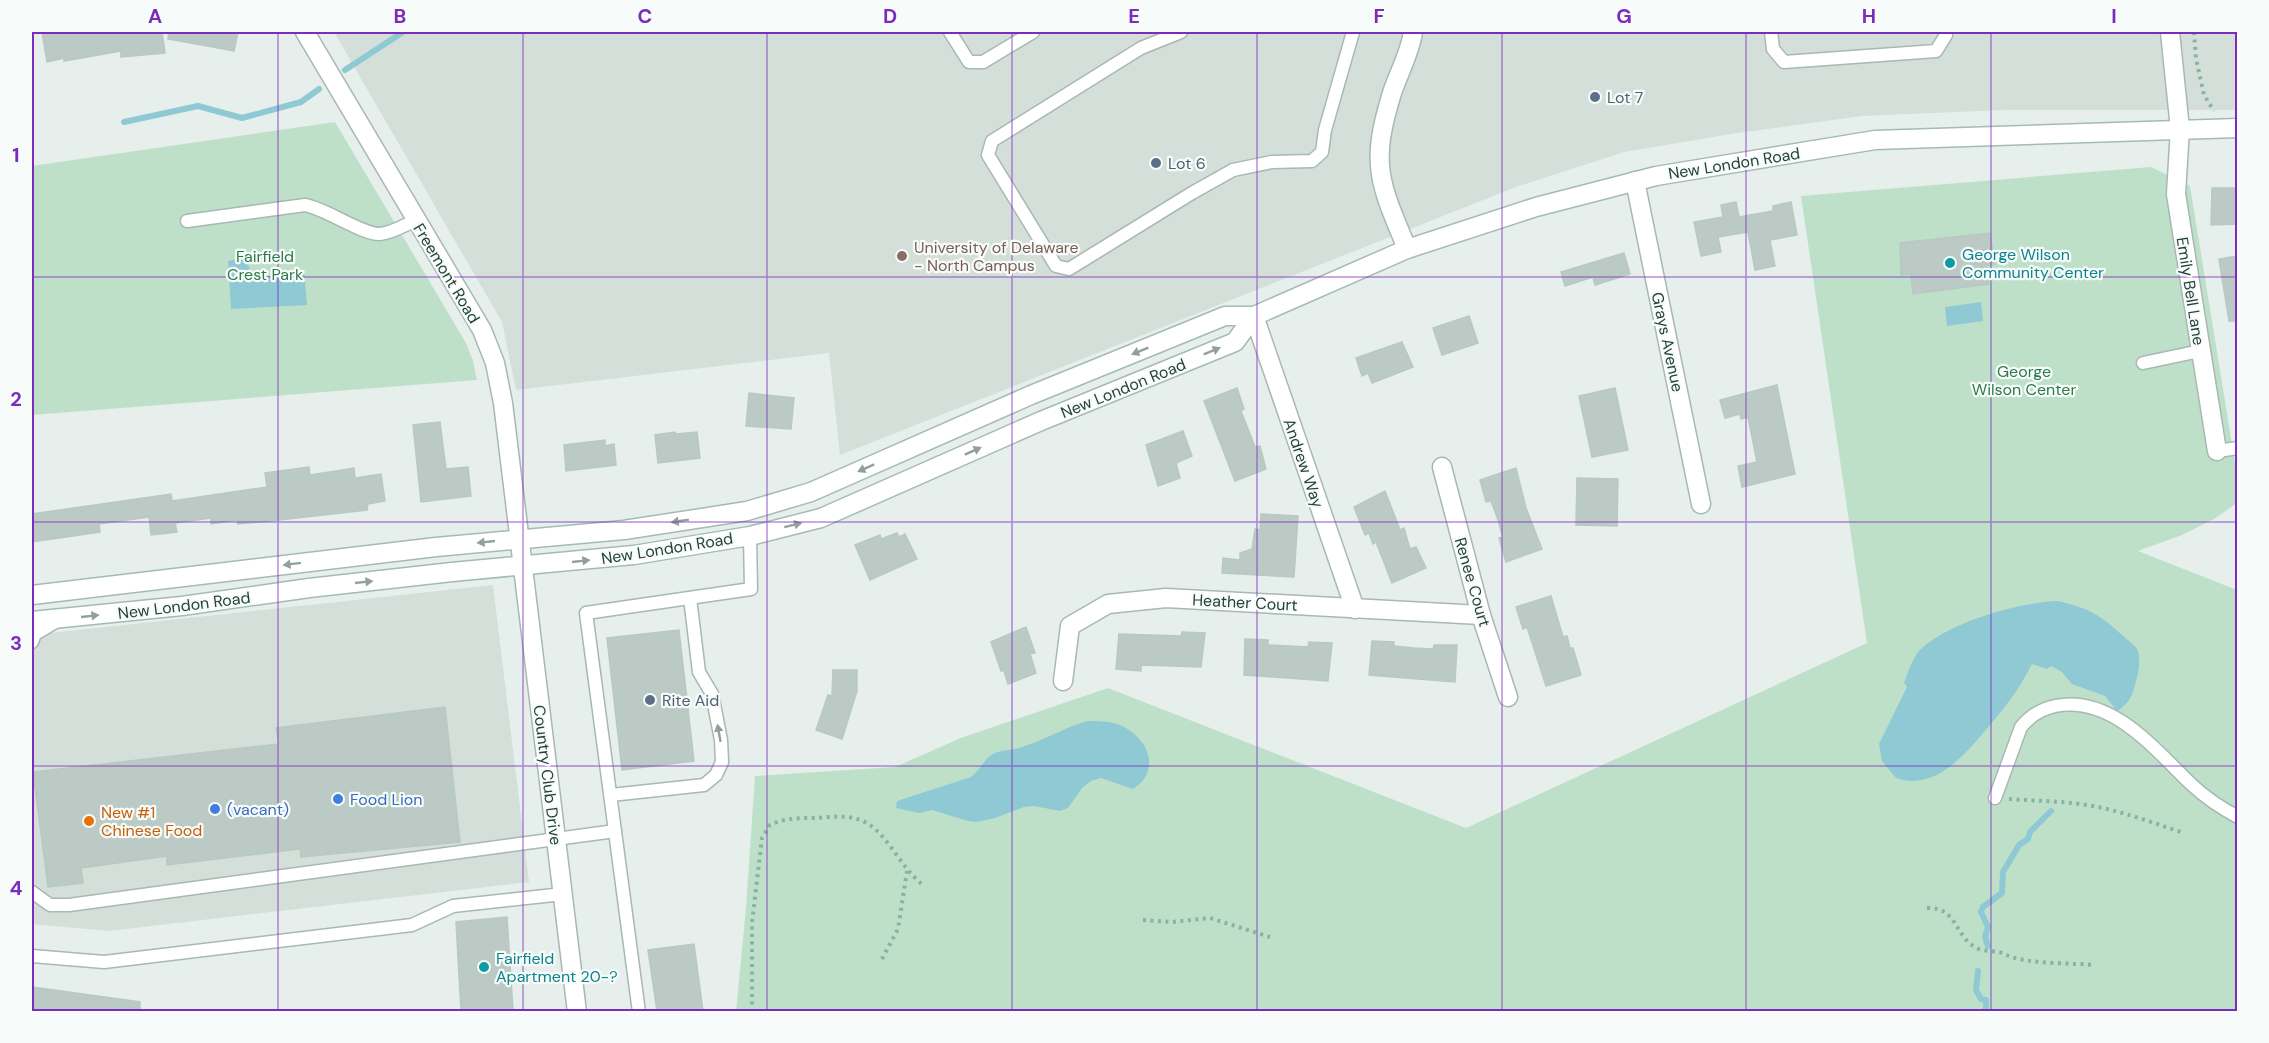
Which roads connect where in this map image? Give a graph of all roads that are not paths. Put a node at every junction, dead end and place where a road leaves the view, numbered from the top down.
1 (305, 32) edge
2 (950, 32) edge
3 (1033, 32) edge
4 (1181, 32) edge
5 (1353, 32) edge
6 (1413, 32) edge
7 (1771, 32) edge
8 (1945, 32) edge
9 (2170, 32) edge
10 (2180, 129) junction
11 (2238, 129) edge
12 (1635, 181) junction
13 (416, 220) junction
14 (187, 221) dead end
15 (1407, 249) junction
16 (1254, 316) junction
17 (2200, 351) junction
18 (2143, 363) dead end
19 (2238, 448) edge
20 (2217, 451) joint
21 (1442, 467) dead end
22 (1701, 504) dead end
23 (750, 536) junction
24 (519, 538) junction
25 (523, 567) junction
26 (32, 595) edge
27 (690, 598) junction
28 (1355, 609) junction
29 (1481, 615) junction
30 (61, 619) junction
31 (32, 621) edge
32 (32, 642) edge
33 (1063, 681) dead end
34 (1508, 697) dead end
35 (611, 795) junction
36 (1995, 798) road end
37 (2238, 816) edge
38 (615, 831) junction
39 (556, 840) junction
40 (32, 892) edge
41 (563, 894) junction
42 (32, 956) edge
43 (577, 1011) edge
44 (639, 1011) edge

1 - 13 main road, Freemont Road
2 - 3 lane
4 - 5 lane
6 - 15 main road
7 - 8 lane
9 - 10 main road, Emily Bell Lane
10 - 11 main road, New London Road
10 - 12 main road, New London Road
10 - 17 main road, Emily Bell Lane
12 - 15 main road, New London Road
12 - 22 main road, Grays Avenue
13 - 14 lane
13 - 24 main road, Freemont Road
15 - 16 main road, New London Road
23 -> 16 main road, New London Road
16 -> 24 main road, New London Road
16 - 28 main road, Andrew Way
17 - 18 lane
17 - 20 main road, Emily Bell Lane
19 - 20 lane
21 - 29 main road, Renee Court
25 -> 23 main road, New London Road
23 - 27 lane
24 - 25 main road, Country Club Drive
24 -> 26 main road, New London Road
30 -> 25 main road, New London Road
25 - 39 main road, Country Club Drive
27 - 35 lane
35 -> 27 lane
28 - 29 main road, Heather Court
28 - 33 main road, Heather Court
29 - 34 main road, Renee Court
30 - 31 main road, New London Road
30 - 32 lane
35 - 38 lane
36 - 37 lane
38 - 39 lane
38 - 44 lane
39 - 40 lane
39 - 41 main road, Country Club Drive
41 - 42 lane
41 - 43 main road, Country Club Drive

